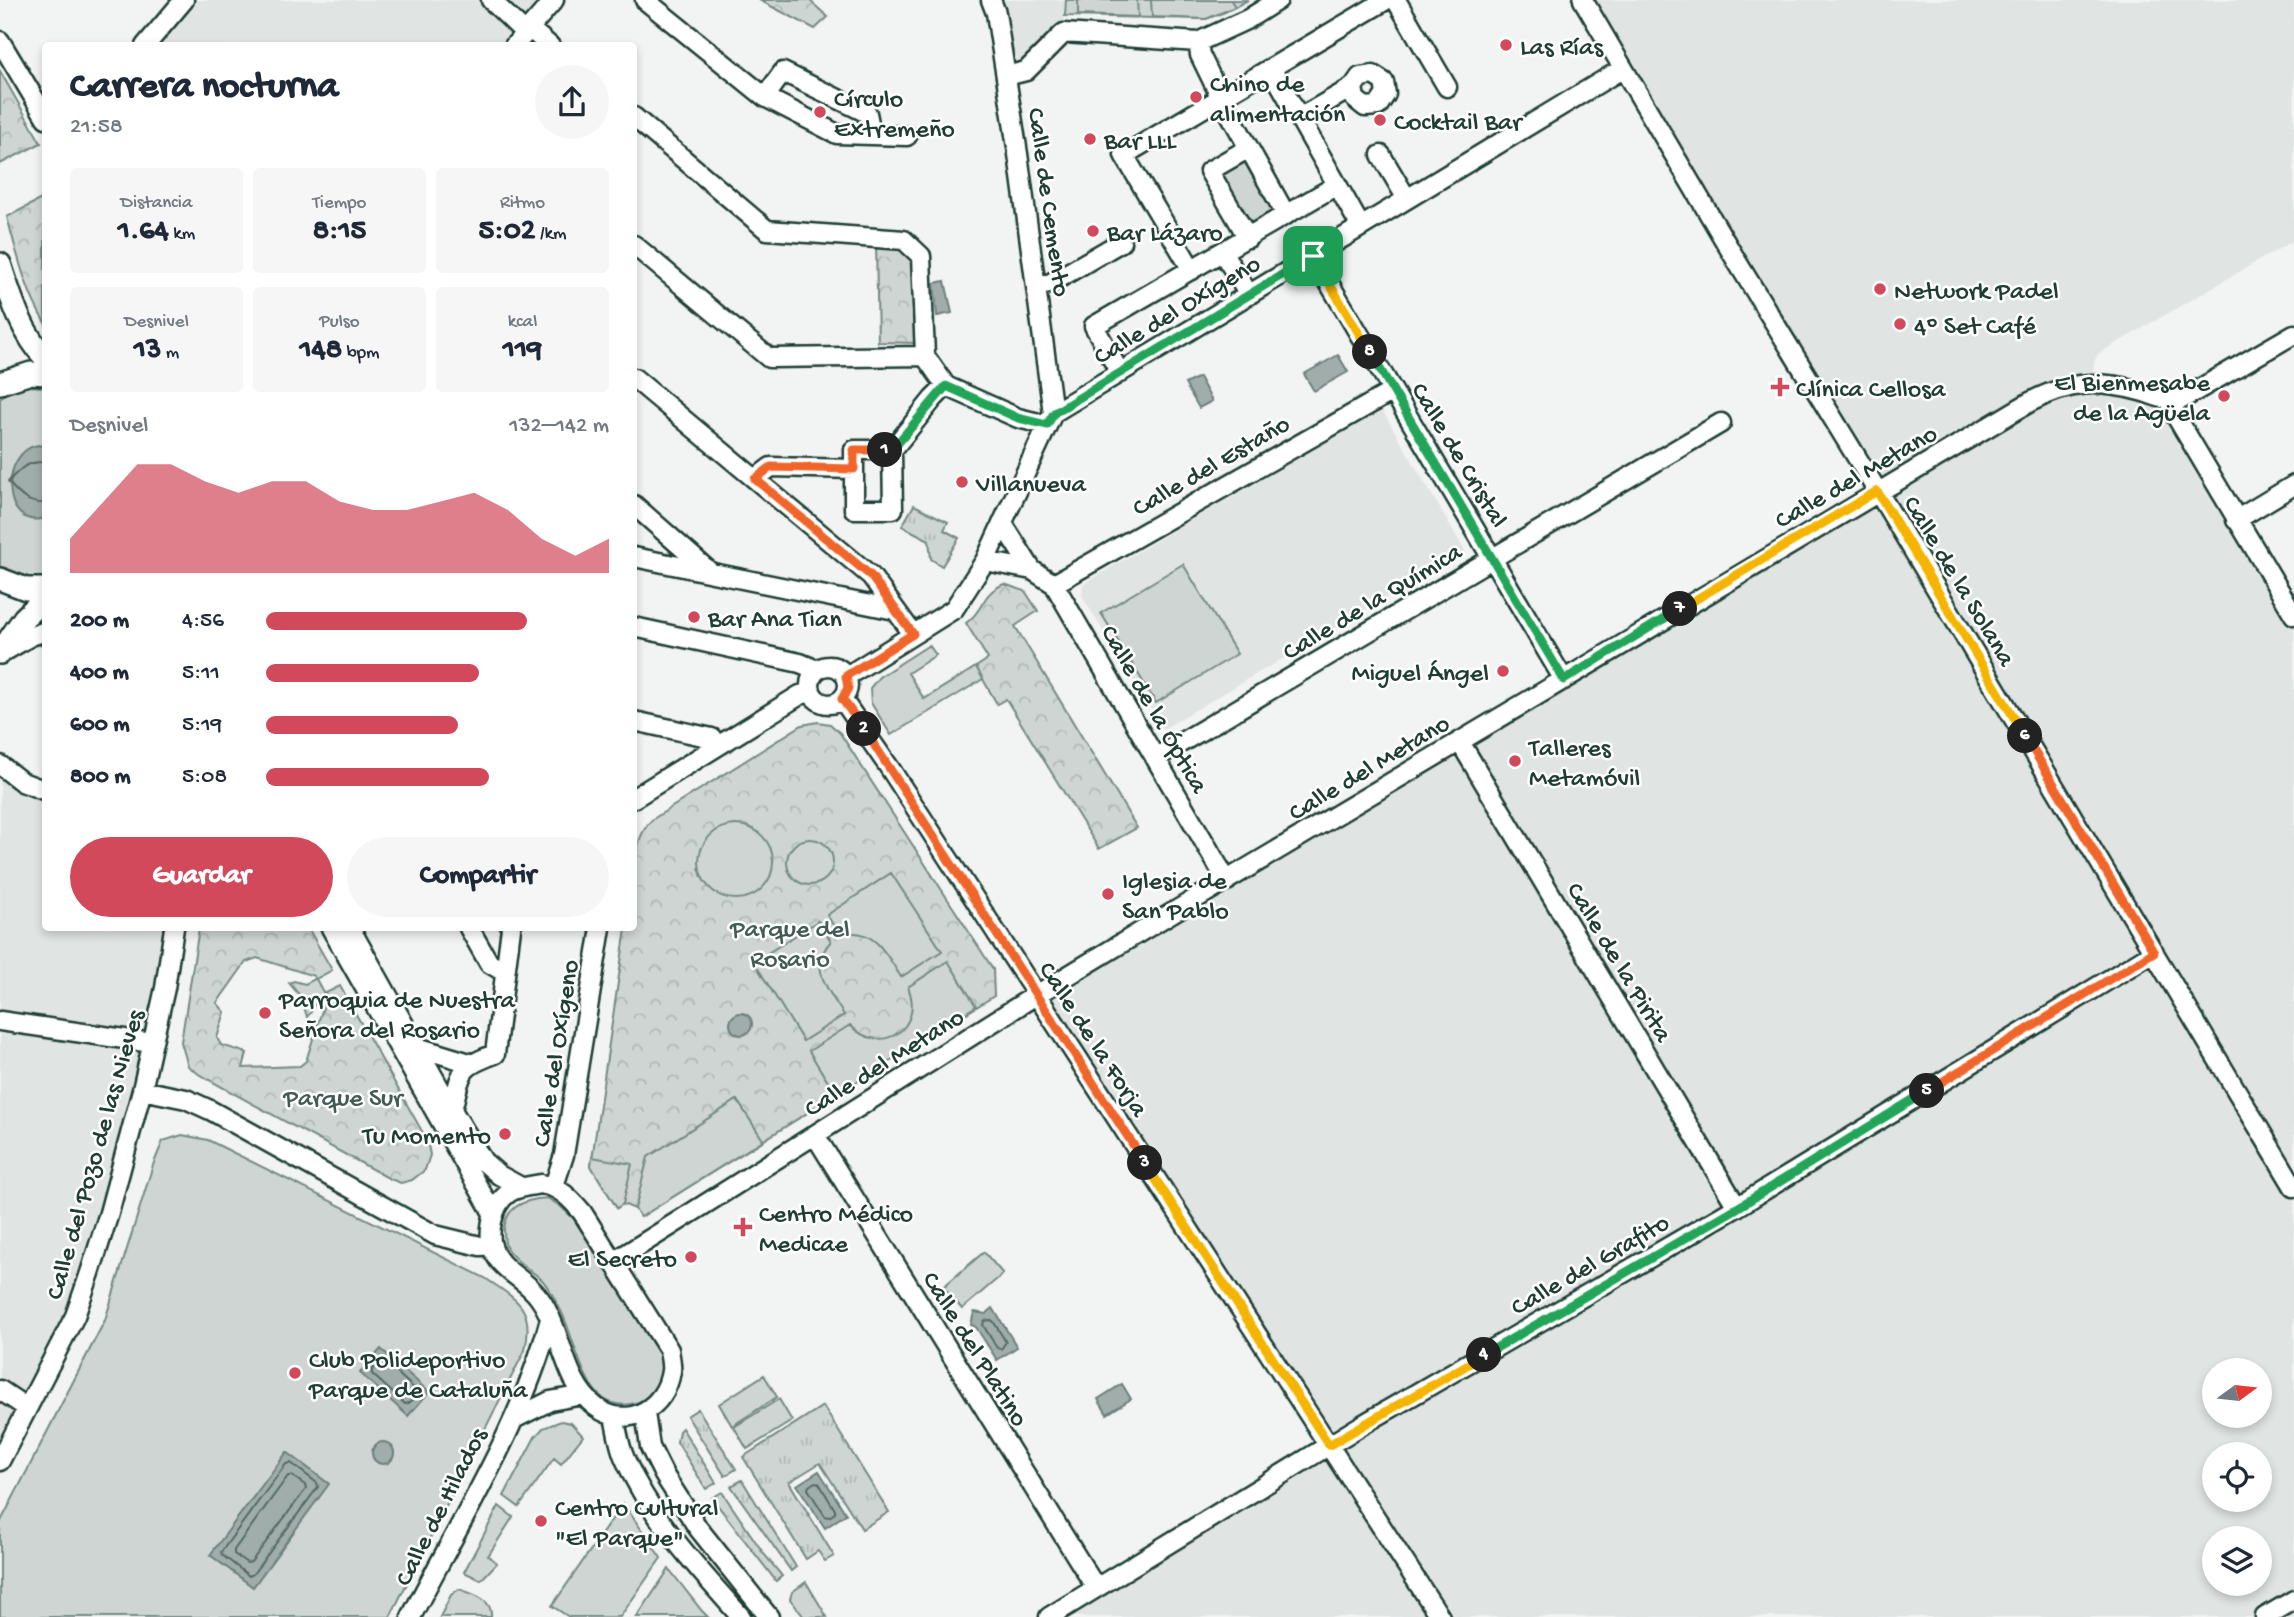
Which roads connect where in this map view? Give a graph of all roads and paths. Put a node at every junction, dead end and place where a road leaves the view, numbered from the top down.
1 (184, 0) edge
2 (491, 0) edge
3 (554, 0) edge
4 (645, 0) edge
5 (991, 0) edge
6 (1278, 0) edge
7 (1386, 0) edge
8 (1396, 0) edge
9 (1583, 0) edge
10 (1357, 7) edge
11 (523, 38) edge
12 (0, 41) edge
13 (154, 42) edge
14 (1198, 42) junction
15 (1270, 68) junction
16 (1622, 68) junction
17 (1006, 76) junction
18 (1353, 87) dead end
19 (1447, 87) dead end
20 (765, 97) junction
21 (1221, 98) junction
22 (42, 111) edge
23 (1299, 118) junction
24 (637, 120) edge
25 (871, 133) junction
26 (907, 136) dead end
27 (1249, 148) junction
28 (1381, 155) dead end
29 (1338, 186) junction
30 (1408, 199) junction
31 (1286, 215) junction
32 (1361, 227) junction
33 (1248, 238) junction
34 (1121, 242) dead end
35 (637, 248) edge
36 (1223, 253) junction
37 (1313, 256) junction
38 (0, 264) edge
39 (1192, 270) junction
40 (1037, 286) junction
41 (1249, 295) junction
42 (2294, 334) edge
43 (42, 355) edge
44 (925, 356) junction
45 (1120, 373) junction
46 (42, 374) edge
47 (637, 380) edge
48 (0, 383) edge
49 (946, 386) junction
50 (1393, 391) junction
51 (2170, 401) junction
52 (1050, 419) junction
53 (1721, 423) dead end
54 (892, 450) junction
55 (854, 469) junction
56 (755, 479) junction
57 (2294, 485) edge
58 (1877, 491) junction
59 (637, 508) edge
60 (2236, 520) junction
61 (1003, 524) junction
62 (637, 558) edge
63 (1492, 559) junction
64 (985, 561) junction
65 (1032, 570) junction
66 (711, 572) junction
67 (0, 579) edge
68 (1054, 584) junction
69 (42, 589) edge
70 (883, 590) junction
71 (42, 601) edge
72 (869, 604) junction
73 (895, 610) junction
74 (2294, 615) edge
75 (637, 628) edge
76 (42, 632) edge
77 (913, 634) junction
78 (0, 653) edge
79 (817, 670) junction
80 (846, 676) junction
81 (1564, 680) junction
82 (811, 692) junction
83 (842, 699) junction
84 (637, 722) edge
85 (1460, 742) junction
86 (717, 745) junction
87 (1155, 758) junction
88 (0, 765) edge
89 (42, 790) edge
90 (637, 796) edge
91 (1227, 881) junction
92 (174, 931) edge
93 (333, 931) edge
94 (351, 931) edge
95 (471, 931) edge
96 (511, 931) edge
97 (601, 931) edge
98 (2154, 952) junction
99 (504, 972) junction
100 (1036, 995) junction
101 (0, 1021) edge
102 (152, 1043) junction
103 (417, 1047) junction
104 (470, 1063) junction
105 (142, 1090) junction
106 (452, 1110) junction
107 (815, 1135) junction
108 (554, 1186) junction
109 (2294, 1186) edge
110 (520, 1187) junction
111 (1737, 1208) junction
112 (494, 1215) junction
113 (492, 1245) junction
114 (615, 1261) junction
115 (550, 1319) junction
116 (0, 1390) edge
117 (583, 1395) junction
118 (27, 1408) junction
119 (645, 1413) junction
120 (614, 1416) junction
121 (514, 1419) junction
122 (1329, 1445) junction
123 (0, 1461) edge
124 (1096, 1588) junction
125 (2294, 1600) edge
126 (411, 1617) edge
127 (741, 1617) edge
128 (769, 1617) edge
129 (1049, 1617) edge
130 (1440, 1617) edge
131 (2265, 1617) edge

1 - 13 street
2 - 11 street
3 - 11 street
4 - 20 street
5 - 17 street, Calle de Cemento
6 - 14 street
7 - 10 street
8 - 19 street
9 - 16 street, Calle de la Solana
10 - 15 street
12 - 22 street
14 - 17 street
14 - 21 street
15 - 21 street
15 - 23 street
16 - 30 street, Calle del Oxígeno
16 - 58 street, Calle de la Solana
17 - 40 street, Calle de Cemento
18 - 23 street
20 - 25 street
20 - 25 street
21 - 27 street
21 - 39 street
23 - 29 street
24 - 44 street
25 - 26 street
27 - 31 street
27 - 33 street
28 - 30 street
29 - 31 street
29 - 32 street
30 - 32 street, Calle del Oxígeno
31 - 33 street
32 - 37 street, Calle del Oxígeno
33 - 36 street
34 - 40 street
35 - 44 street
36 - 39 street
36 - 41 street
37 - 41 street, Calle del Oxígeno
37 - 50 street, Calle de Cristal
38 - 43 main road
39 - 45 street
40 - 52 street, Calle de Cemento
41 - 45 street, Calle del Oxígeno
42 - 51 street
44 - 49 street
45 - 52 street, Calle del Oxígeno
46 - 48 main road
47 - 56 street
49 - 52 street
49 - 54 street
50 - 63 street, Calle de Cristal
50 - 68 street, Calle del Estaño
51 - 58 street, Calle del Metano
51 - 60 street
52 - 61 street
53 - 63 street, Calle de la Química
54 - 55 street
54 - 55 street
55 - 56 street
56 - 70 street
57 - 60 street
58 - 81 street, Calle del Metano
58 - 98 street, Calle de la Solana
59 - 66 street
60 - 74 street
61 - 64 street
61 - 65 street, Calle de la Óptica
62 - 66 street
63 - 81 street, Calle de Cristal
63 - 87 street, Calle de la Química
64 - 65 street, Calle de la Óptica
64 - 77 street
65 - 68 street, Calle de la Óptica
66 - 72 street
67 - 69 main road
68 - 87 street, Calle de la Óptica
70 - 72 street
70 - 73 street
71 - 78 main road
72 - 73 street
73 - 77 street
75 - 79 street
76 - 78 street
77 - 80 street
79 - 80 street
79 - 82 street
80 - 83 street
81 - 85 street, Calle del Metano
82 - 83 street
82 - 86 street
83 - 100 street, Calle de la Forja
84 - 86 street
85 - 91 street, Calle del Metano
85 - 111 street, Calle de la Pirita
86 - 90 street
87 - 91 street, Calle de la Óptica
88 - 89 street
91 - 100 street, Calle del Metano
92 - 102 street, Calle del Pozo de las Nieves
93 - 112 street
94 - 103 street
95 - 99 street
96 - 99 street
97 - 108 street, Calle del Oxígeno
98 - 109 street, Calle de la Solana
98 - 111 street, Calle del Grafito
99 - 104 street
100 - 107 street, Calle del Metano
100 - 122 street, Calle de la Forja
101 - 102 street
102 - 105 street, Calle del Pozo de las Nieves
103 - 104 street
103 - 106 street
104 - 106 street
105 - 113 street
105 - 118 street, Calle del Pozo de las Nieves
106 - 110 street
107 - 114 street, Calle del Metano
107 - 124 street, Calle del Platino
108 - 110 street
108 - 114 street
110 - 112 street
111 - 122 street, Calle del Grafito
112 - 113 street
113 - 115 street
114 - 119 street
115 - 117 street
115 - 121 street, Calle de Hilados
116 - 118 street
117 - 120 street
117 - 121 street, Calle de Hilados
118 - 123 street, Calle del Pozo de las Nieves
119 - 120 street
119 - 128 street
120 - 127 street
121 - 126 street, Calle de Hilados
122 - 124 street, Calle del Grafito
122 - 130 street, Calle de la Forja
124 - 129 street, Calle del Grafito
125 - 131 street

